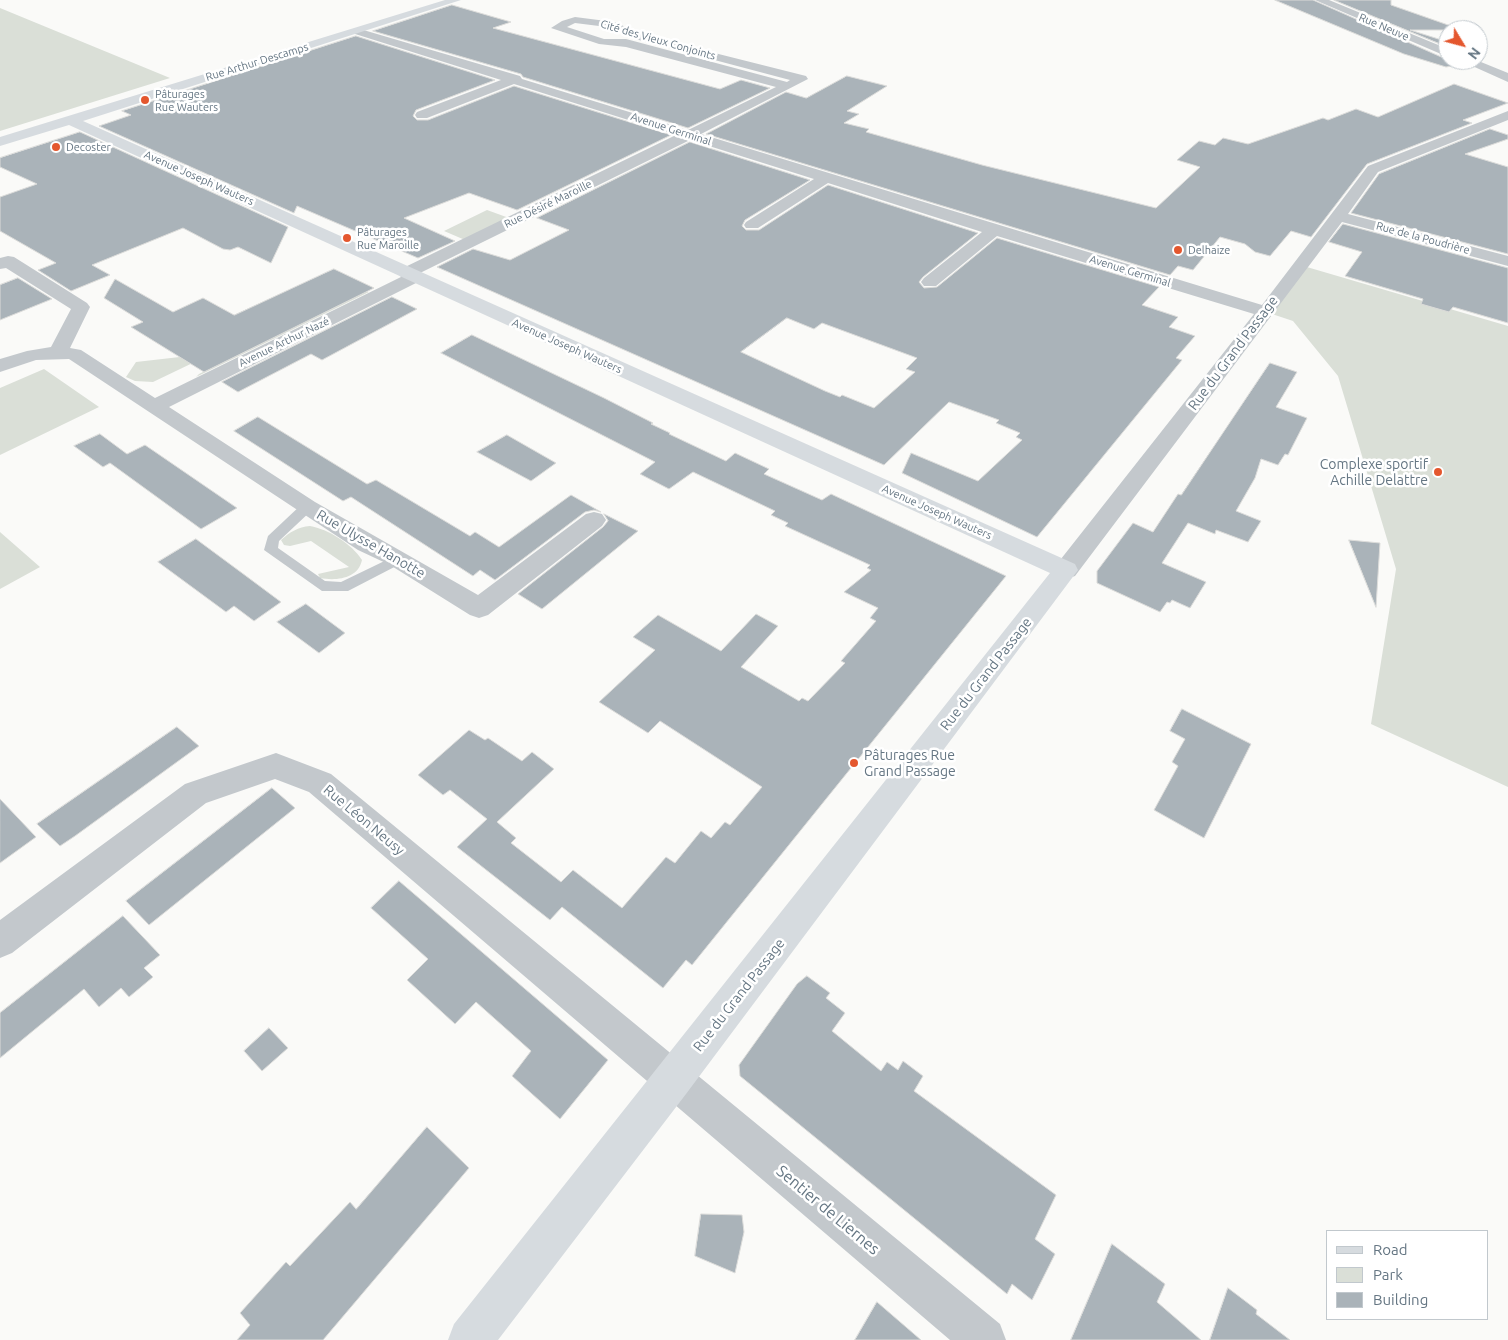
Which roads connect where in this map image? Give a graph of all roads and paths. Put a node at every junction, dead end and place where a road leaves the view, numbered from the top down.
1 (453, 0) edge
2 (1320, 0) edge
3 (356, 31) junction
4 (1438, 49) edge
5 (1488, 70) edge
6 (1508, 78) edge
7 (516, 79) junction
8 (788, 86) junction
9 (422, 114) dead end
10 (1508, 115) edge
11 (70, 120) junction
12 (689, 135) junction
13 (0, 142) edge
14 (827, 177) junction
15 (1338, 216) junction
16 (752, 225) dead end
17 (994, 230) junction
18 (3, 260) edge
19 (1508, 261) edge
20 (407, 273) junction
21 (930, 282) dead end
22 (1266, 312) junction
23 (59, 351) junction
24 (0, 366) edge
25 (148, 402) junction
26 (307, 507) junction
27 (594, 520) dead end
28 (400, 559) junction
29 (1066, 570) junction
30 (0, 941) edge
31 (673, 1081) junction
32 (470, 1340) edge
33 (984, 1340) edge

1 - 3 street, Rue Arthur Descamps
2 - 4 street, Rue Neuve
3 - 7 street, Avenue Germinal
3 - 11 street, Rue Arthur Descamps
5 - 6 street
7 - 9 street
7 - 12 street, Avenue Germinal
8 - 8 street, Cité des Vieux Conjoints
8 - 12 street
10 - 15 street, Rue du Grand Passage
11 - 13 street, Rue Arthur Descamps
11 - 20 street, Avenue Joseph Wauters
12 - 14 street, Avenue Germinal
12 - 20 street, Rue Désiré Maroille
14 - 16 street
14 - 17 street, Avenue Germinal
15 - 19 street, Rue de la Poudrière
15 - 22 street, Rue du Grand Passage
17 - 21 street
17 - 22 street, Avenue Germinal
18 - 23 street
20 - 25 street, Avenue Arthur Nazé
20 - 29 street, Avenue Joseph Wauters
22 - 29 street, Rue du Grand Passage
23 - 24 street
23 - 25 street, Rue Ulysse Hanotte
25 - 26 street, Rue Ulysse Hanotte
26 - 28 street, Rue Ulysse Hanotte
26 - 28 lane
27 - 28 street, Rue Ulysse Hanotte
29 - 31 street, Rue du Grand Passage
30 - 31 street, Rue Léon Neusy
31 - 32 street, Rue du Grand Passage
31 - 33 street, Sentier de Liernes

